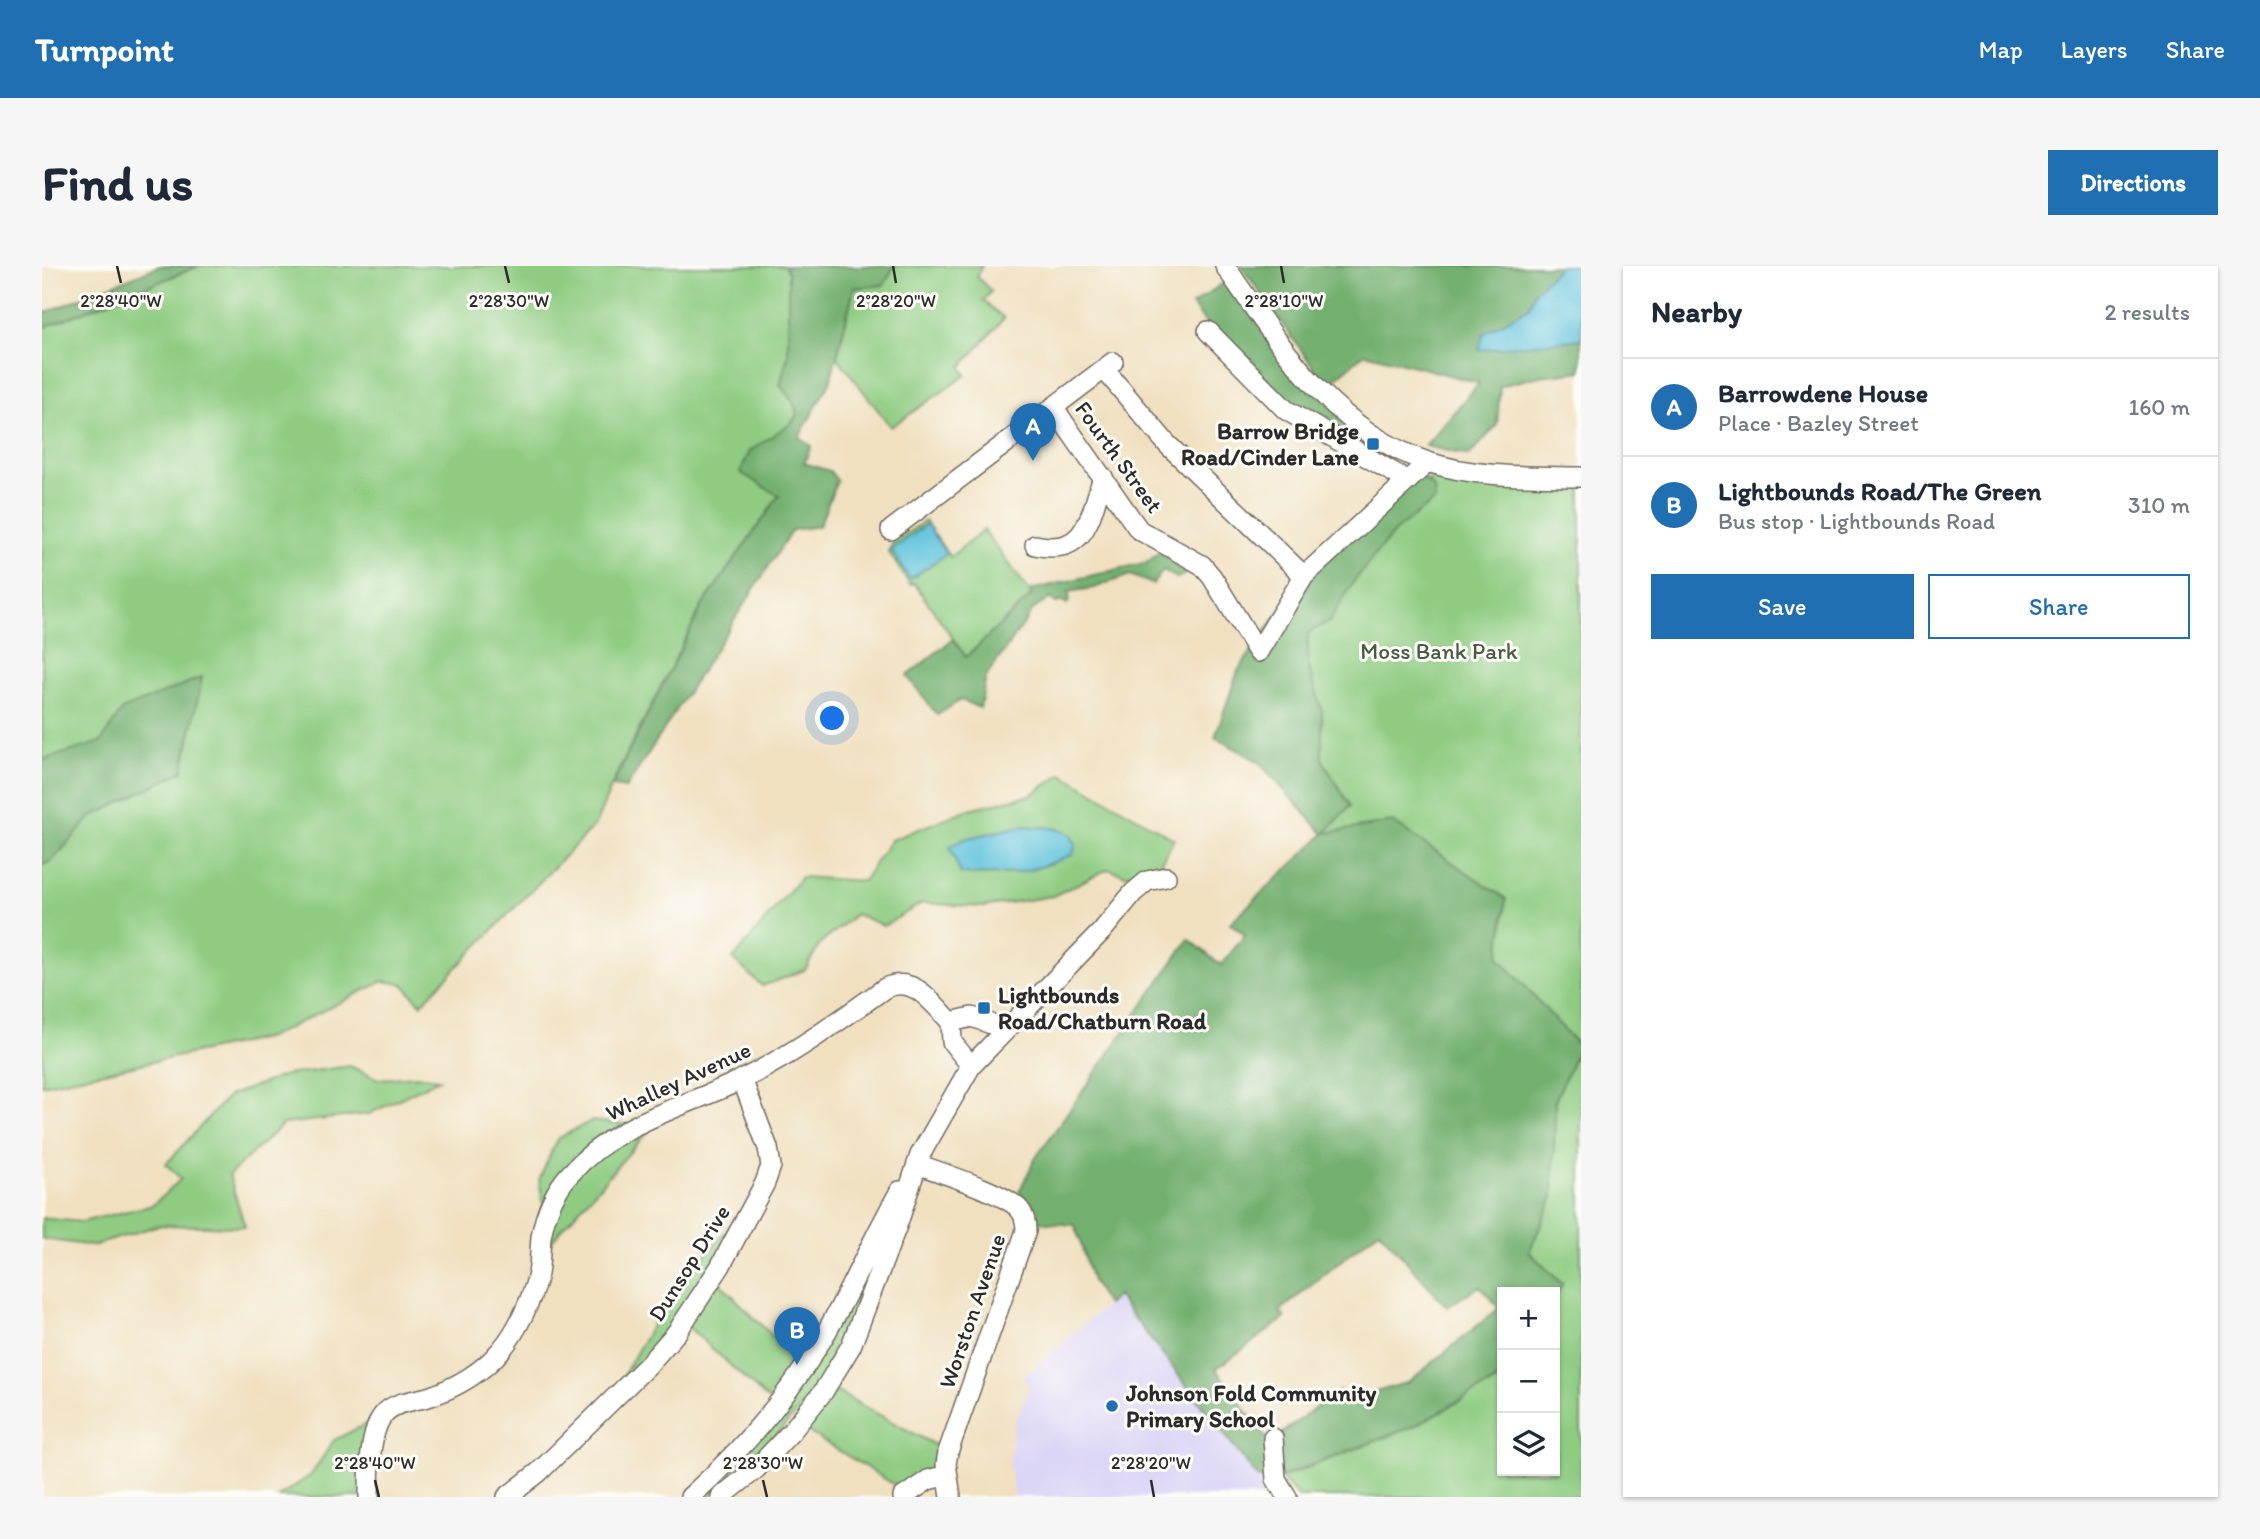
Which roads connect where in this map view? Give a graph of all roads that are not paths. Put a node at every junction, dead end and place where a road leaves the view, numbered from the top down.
1 (1225, 266) edge
2 (1208, 331) dead end
3 (1054, 407) junction
4 (1428, 462) junction
5 (1102, 477) junction
6 (1581, 477) edge
7 (1408, 481) junction
8 (891, 530) dead end
9 (1035, 545) dead end
10 (1304, 576) junction
11 (1166, 877) dead end
12 (951, 1022) junction
13 (1005, 1029) junction
14 (971, 1066) junction
15 (742, 1079) junction
16 (917, 1164) junction
17 (1273, 1438) dead end
18 (947, 1475) junction
19 (369, 1497) edge
20 (507, 1497) edge
21 (690, 1497) edge
22 (721, 1497) edge
23 (904, 1497) edge
24 (951, 1497) edge
25 (1287, 1497) edge

1 - 4 street
2 - 7 street
3 - 5 street, Fourth Street
3 - 8 street
3 - 10 street
4 - 6 street
4 - 7 street
5 - 9 street
5 - 10 street, Fourth Street
7 - 10 street
11 - 13 street
12 - 13 street
12 - 14 street
12 - 15 street, Whalley Avenue
13 - 14 street
14 - 16 street
15 - 19 street, Whalley Avenue
15 - 20 street, Dunsop Drive
16 - 18 street, Worston Avenue
16 - 21 street
16 - 22 street
17 - 25 street
18 - 23 street
18 - 24 street, Worston Avenue

